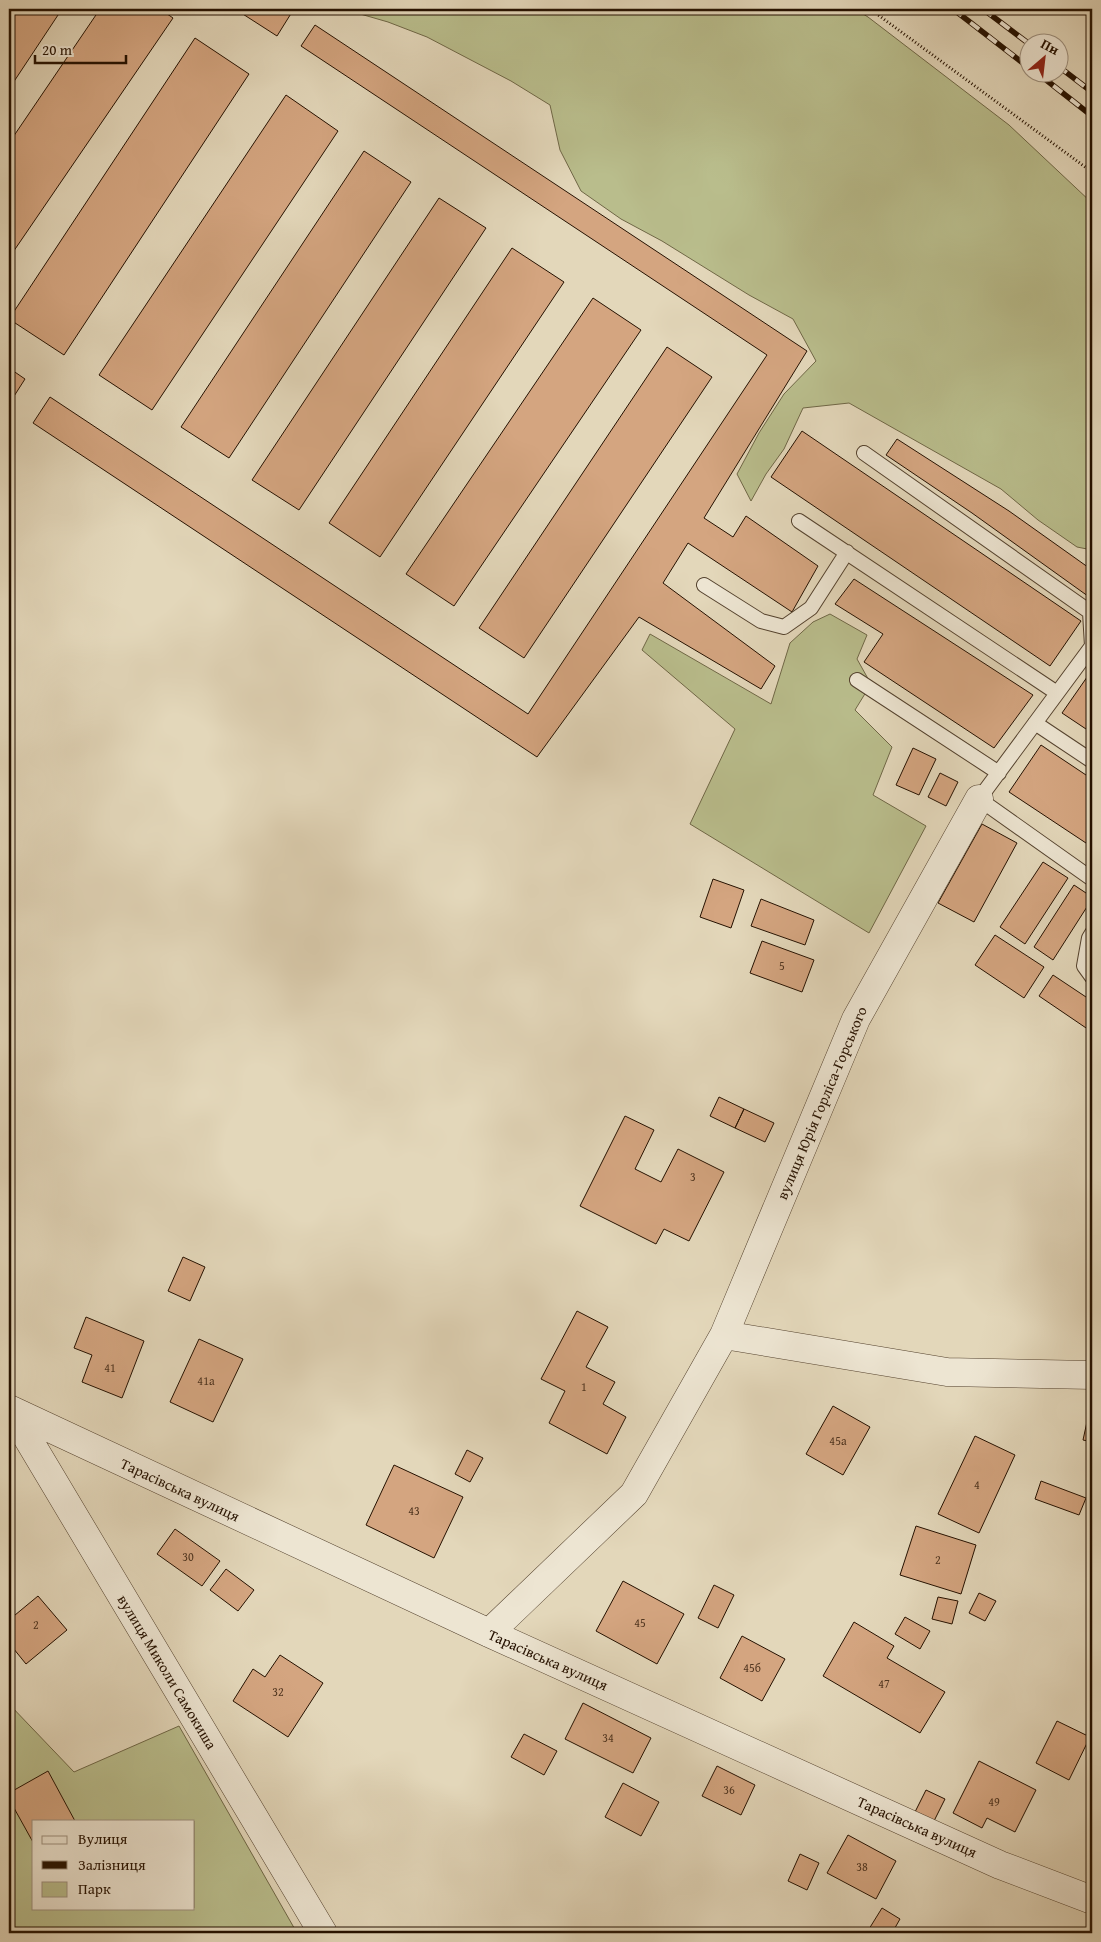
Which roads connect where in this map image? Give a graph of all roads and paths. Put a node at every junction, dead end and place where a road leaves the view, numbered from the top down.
1 (870, 9) edge
2 (1092, 172) edge
3 (864, 453) dead end
4 (799, 521) dead end
5 (846, 552) junction
6 (704, 586) dead end
7 (1092, 646) edge
8 (858, 680) dead end
9 (1057, 693) junction
10 (1035, 723) junction
11 (1092, 761) edge
12 (998, 773) junction
13 (979, 800) junction
14 (1092, 879) edge
15 (1092, 933) edge
16 (1092, 977) edge
17 (724, 1335) junction
18 (1092, 1375) edge
19 (10, 1410) edge
20 (489, 1634) junction
21 (1092, 1900) edge
22 (323, 1933) edge

1 - 2 path
3 - 7 lane
4 - 5 lane
5 - 6 lane
5 - 9 lane
7 - 9 lane
8 - 12 lane
9 - 10 lane
10 - 11 lane
10 - 12 lane
12 - 13 lane
13 - 14 lane
13 - 17 street, вулиця Юрія Горліса-Горського
15 - 16 lane
17 - 18 street
17 - 20 street, вулиця Юрія Горліса-Горського
19 - 20 street, Тарасівська вулиця
19 - 22 street, вулиця Миколи Самокиша
20 - 21 street, Тарасівська вулиця

